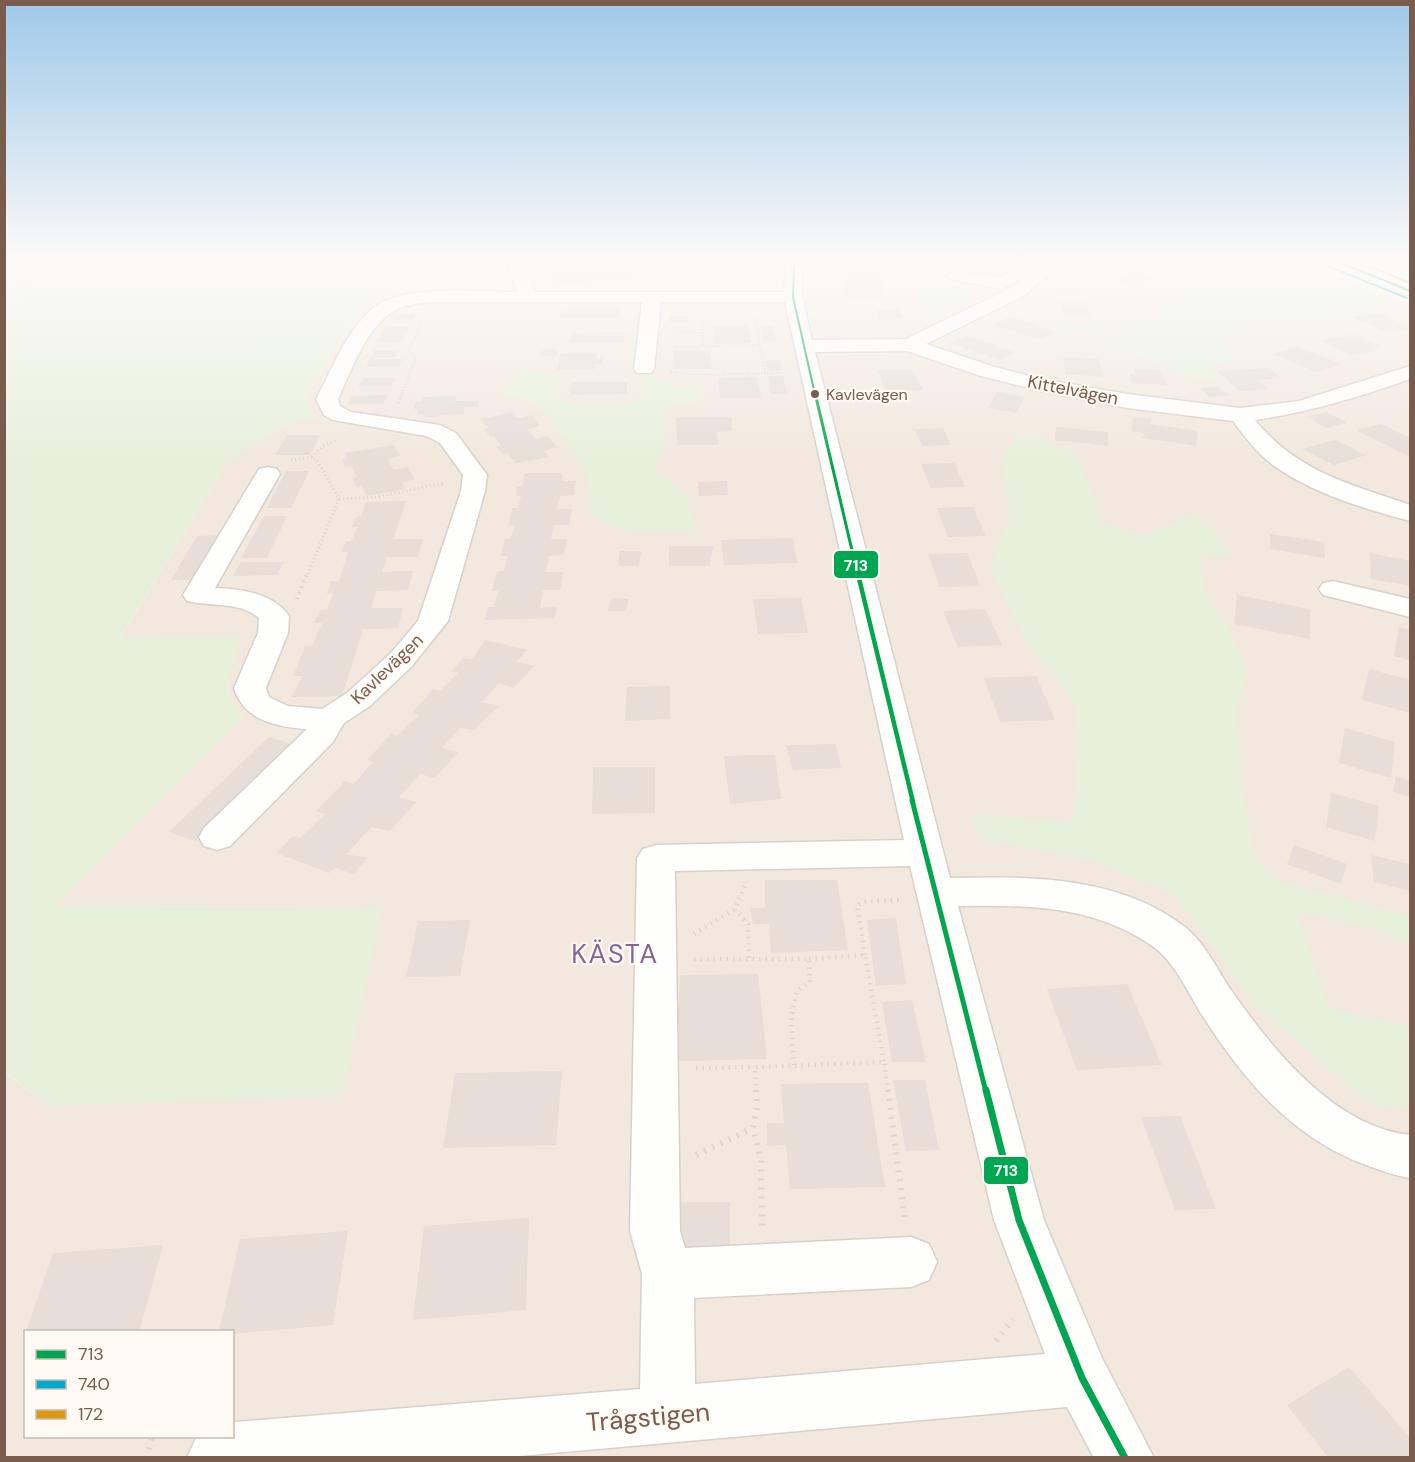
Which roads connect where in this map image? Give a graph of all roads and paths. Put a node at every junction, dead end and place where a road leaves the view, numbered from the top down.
1 (367, 328) edge
2 (418, 328) edge
3 (652, 328) edge
4 (659, 328) edge
5 (701, 328) edge
6 (757, 328) edge
7 (794, 328) edge
8 (945, 328) edge
9 (701, 333) junction
10 (660, 339) junction
11 (760, 345) junction
12 (909, 345) junction
13 (703, 346) junction
14 (795, 359) junction
15 (644, 369) dead end
16 (1410, 372) edge
17 (765, 373) junction
18 (1240, 416) junction
19 (389, 424) junction
20 (268, 474) joint
21 (475, 475) junction
22 (339, 499) junction
23 (1410, 513) edge
24 (1333, 589) dead end
25 (1410, 608) edge
26 (272, 615) junction
27 (331, 717) junction
28 (217, 837) dead end
29 (741, 856) junction
30 (931, 873) junction
31 (735, 909) junction
32 (657, 948) junction
33 (809, 958) junction
34 (748, 959) junction
35 (884, 1062) junction
36 (794, 1065) junction
37 (755, 1067) junction
38 (656, 1069) junction
39 (753, 1128) junction
40 (1410, 1156) edge
41 (655, 1175) junction
42 (911, 1262) joint
43 (763, 1269) junction
44 (668, 1274) junction
45 (1082, 1378) junction
46 (672, 1414) junction
47 (152, 1438) edge
48 (376, 1449) edge
49 (146, 1458) edge
50 (216, 1458) edge
51 (1125, 1458) edge

1 - 19 street
2 - 19 path
3 - 15 street
4 - 10 street
5 - 9 path
6 - 11 path
7 - 14 street
8 - 12 street, Kittelvägen
9 - 10 path
9 - 13 path
10 - 13 path
10 - 17 path
11 - 13 path
11 - 17 path
12 - 14 street, Kittelvägen
12 - 18 street, Kittelvägen
14 - 17 path
14 - 30 street
16 - 18 street, Kittelvägen
18 - 23 street
19 - 21 street
20 - 22 path
20 - 26 street
21 - 22 path
21 - 27 street, Kavlevägen
22 - 26 path
24 - 25 street
26 - 27 street, Kavlevägen
27 - 28 street
29 - 30 street
29 - 31 path
29 - 32 street
30 - 40 street
30 - 45 street
31 - 32 path
31 - 34 path
32 - 34 path
32 - 38 street
33 - 34 path
33 - 35 path
33 - 36 path
35 - 36 path
35 - 42 path
36 - 37 path
37 - 38 path
37 - 39 path
38 - 41 street
39 - 41 path
39 - 43 path
41 - 44 street
42 - 43 street
43 - 44 street
44 - 46 street
45 - 46 street, Trågstigen
45 - 51 street
46 - 48 street, Trågstigen
47 - 49 path
48 - 50 street, Trågstigen

